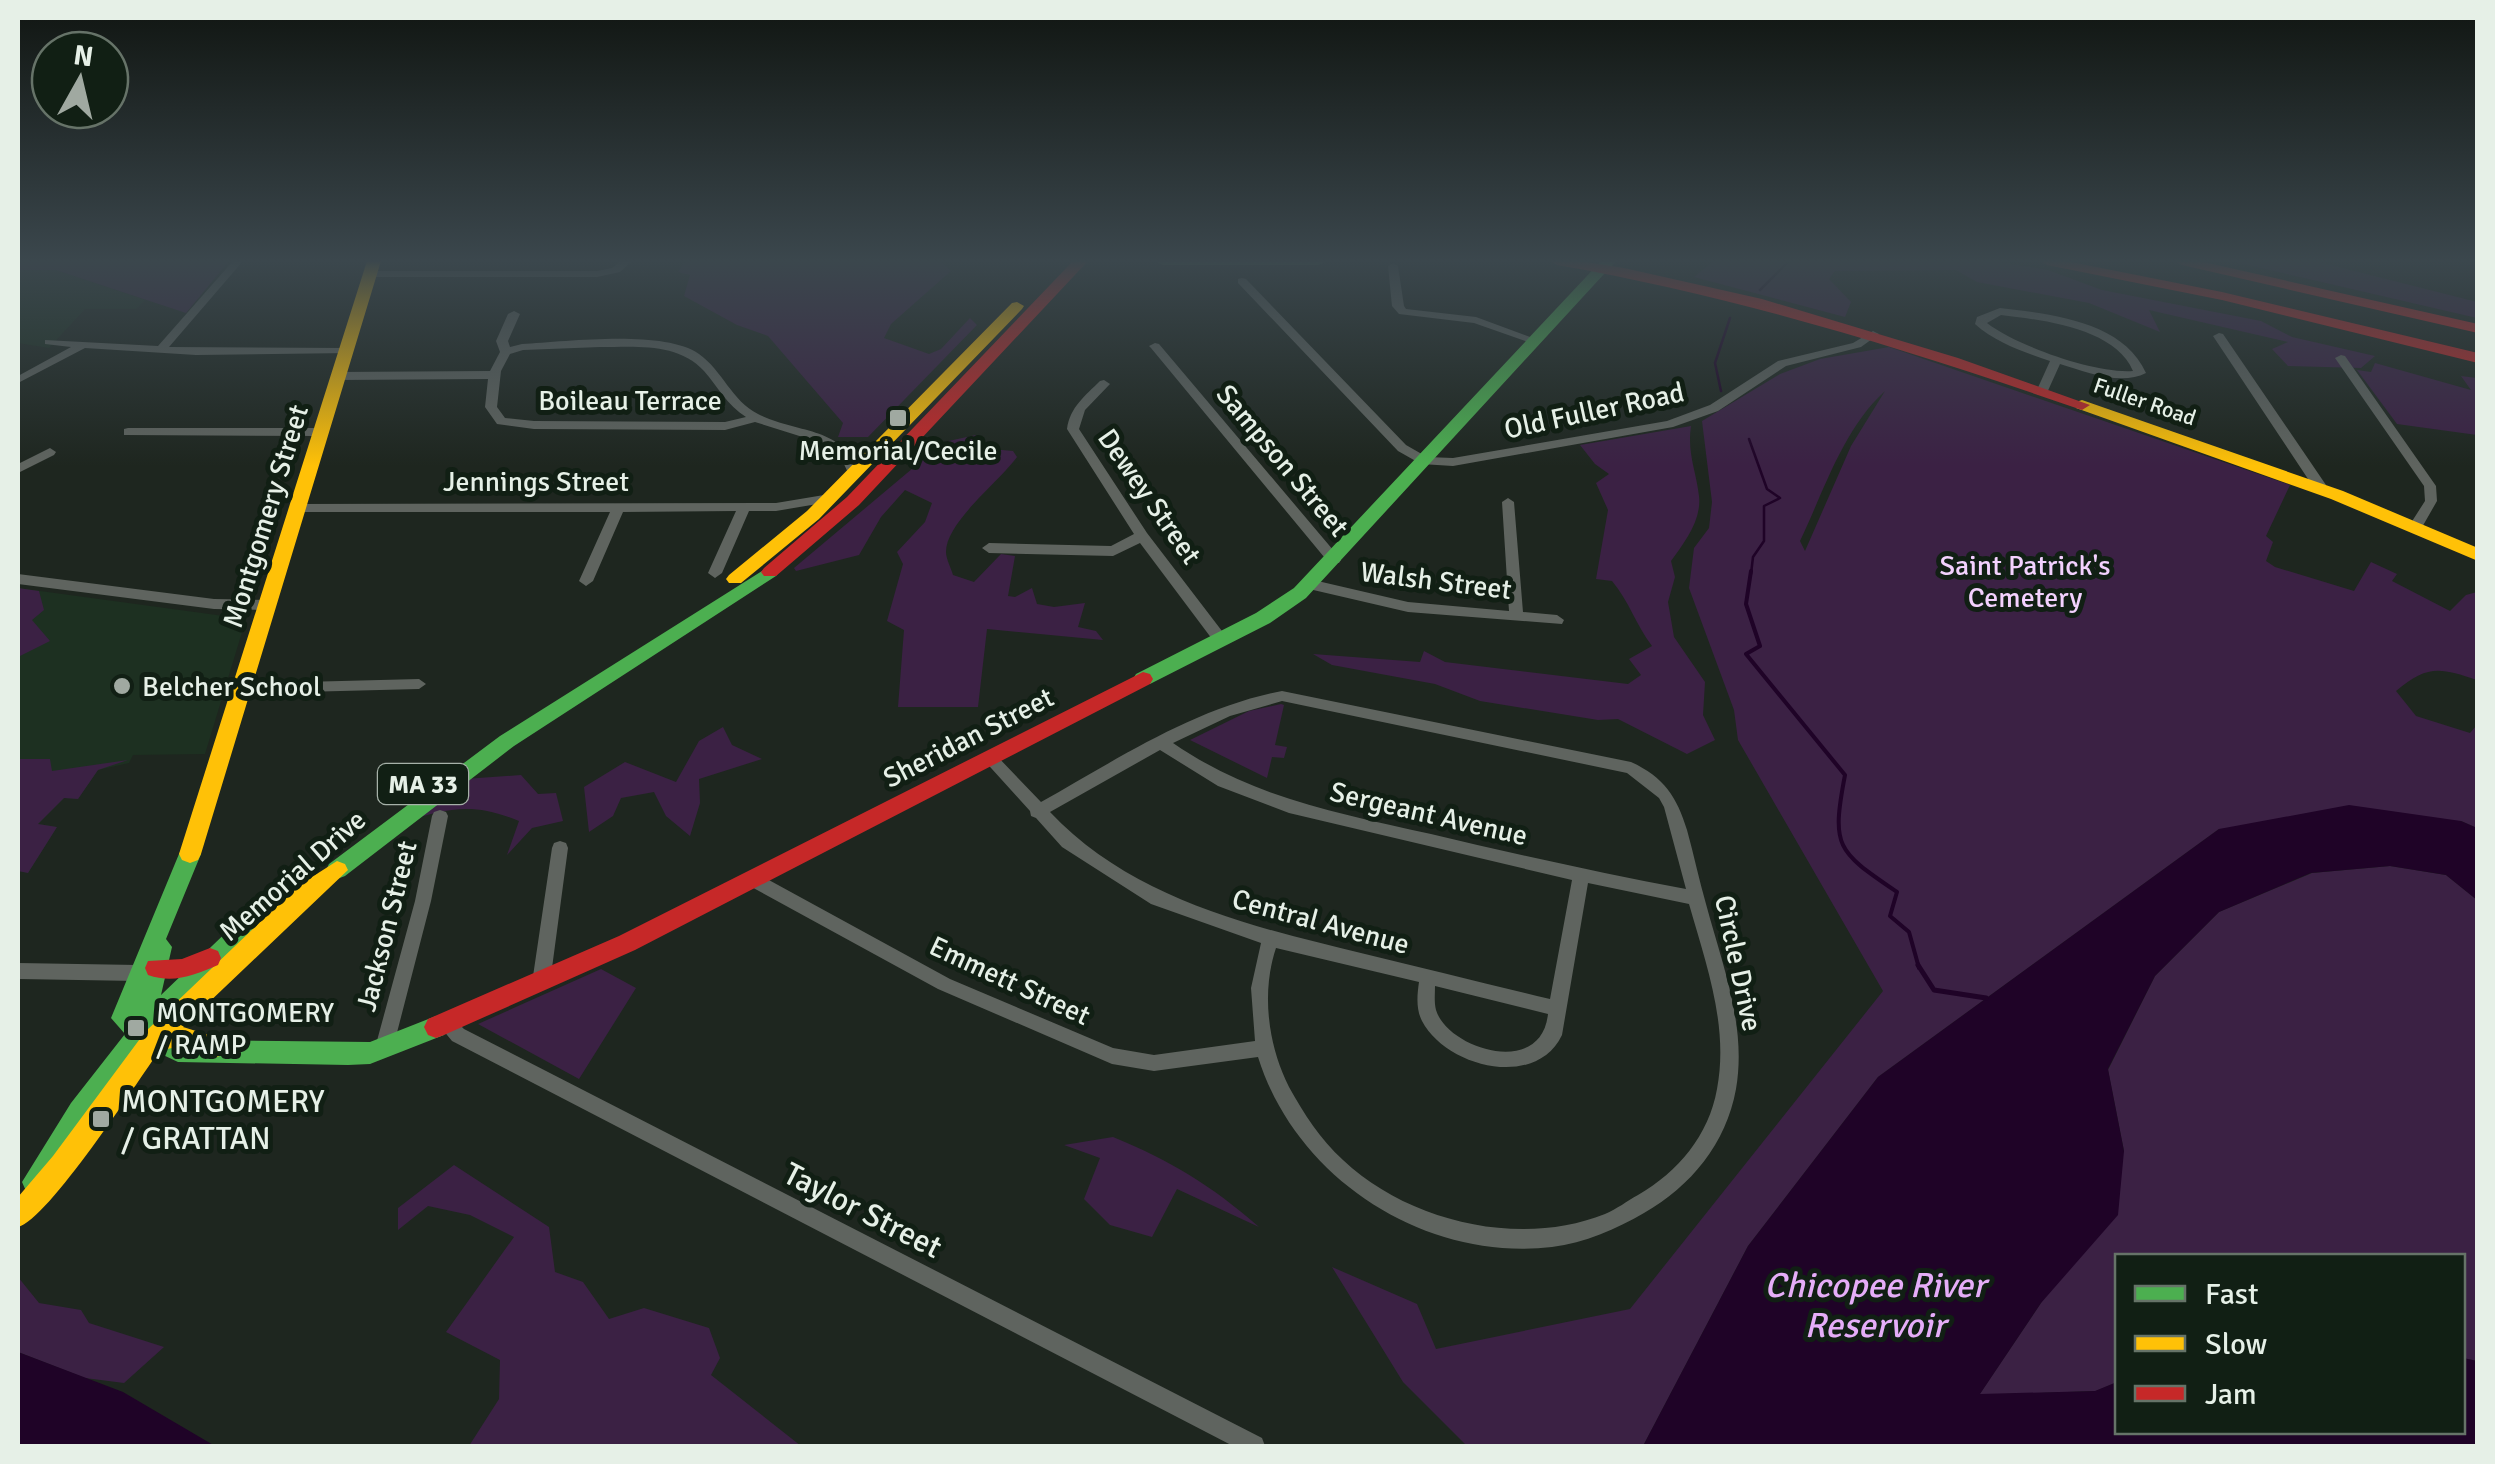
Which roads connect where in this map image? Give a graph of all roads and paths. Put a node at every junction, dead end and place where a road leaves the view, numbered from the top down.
1 (180, 329) edge
2 (352, 329) edge
3 (507, 329) edge
4 (994, 329) edge
5 (1013, 329) edge
6 (1288, 329) edge
7 (1502, 329) edge
8 (1545, 329) edge
9 (1858, 329) edge
10 (1988, 329) edge
11 (2080, 329) edge
12 (2360, 329) edge
13 (1873, 334) junction
14 (2219, 336) dead end
15 (1534, 341) junction
16 (49, 342) dead end
17 (82, 346) junction
18 (1155, 346) dead end
19 (164, 348) junction
20 (345, 351) junction
21 (506, 352) junction
22 (2057, 358) junction
23 (2340, 358) dead end
24 (2478, 358) edge
25 (494, 375) junction
26 (337, 376) junction
27 (18, 380) edge
28 (1104, 384) dead end
29 (2042, 392) junction
30 (756, 418) junction
31 (128, 432) dead end
32 (320, 432) junction
33 (50, 452) dead end
34 (1425, 461) junction
35 (18, 469) edge
36 (854, 474) junction
37 (2320, 488) junction
38 (830, 498) junction
39 (1508, 502) dead end
40 (620, 506) junction
41 (744, 507) junction
42 (776, 507) junction
43 (296, 508) junction
44 (2416, 526) junction
45 (794, 532) junction
46 (1142, 536) junction
47 (990, 548) dead end
48 (2478, 555) edge
49 (1334, 560) junction
50 (715, 573) dead end
51 (18, 579) edge
52 (586, 581) dead end
53 (1309, 584) junction
54 (266, 606) junction
55 (1516, 616) junction
56 (1557, 620) dead end
57 (1220, 639) junction
58 (242, 683) junction
59 (418, 684) dead end
60 (1163, 744) junction
61 (990, 758) junction
62 (1037, 812) junction
63 (440, 816) dead end
64 (560, 848) dead end
65 (1580, 877) junction
66 (752, 879) junction
67 (1696, 898) junction
68 (1271, 939) junction
69 (216, 956) junction
70 (18, 971) edge
71 (142, 977) junction
72 (1428, 978) junction
73 (541, 983) junction
74 (1558, 1008) junction
75 (447, 1024) junction
76 (146, 1036) junction
77 (384, 1048) junction
78 (1263, 1048) junction
79 (18, 1215) edge
80 (1254, 1446) edge

1 - 19 street
2 - 20 main road, Montgomery Street
3 - 21 street
4 - 36 main road, Memorial Drive / MA 33
5 - 76 main road, Memorial Drive / MA 33
6 - 34 street
7 - 15 street
8 - 15 main road, Sheridan Street
9 - 13 main road, Fuller Road
10 - 22 street
11 - 22 street
12 - 24 main road
13 - 29 main road, Fuller Road
13 - 34 street, Old Fuller Road
14 - 37 street
15 - 34 main road, Sheridan Street
16 - 17 street
17 - 19 street
17 - 27 street
18 - 49 street, Sampson Street
19 - 20 street
20 - 26 main road, Montgomery Street
21 - 25 street
21 - 30 street
22 - 29 street
23 - 44 street
25 - 26 street
25 - 30 street, Boileau Terrace
26 - 32 main road, Montgomery Street
28 - 46 street, Dewey Street
29 - 37 main road, Fuller Road
30 - 36 street
31 - 32 street
32 - 43 main road, Montgomery Street
33 - 35 street
34 - 49 main road, Sheridan Street
36 - 38 main road, Memorial Drive / MA 33
37 - 44 main road, Fuller Road
38 - 42 street, Jennings Street
38 - 45 main road, Memorial Drive / MA 33
39 - 55 street
40 - 41 street, Jennings Street
40 - 43 street, Jennings Street
40 - 52 street
41 - 42 street, Jennings Street
41 - 50 street
42 - 45 street
43 - 54 main road, Montgomery Street
44 - 48 main road, Fuller Road
45 - 69 main road, Memorial Drive / MA 33
46 - 47 street
46 - 57 street, Dewey Street
49 - 53 main road, Sheridan Street
51 - 54 street
53 - 55 street, Walsh Street
53 - 57 main road, Sheridan Street
54 - 58 main road, Montgomery Street
55 - 56 street, Walsh Street
57 - 61 main road, Sheridan Street
58 - 59 street
58 - 71 main road, Montgomery Street
60 - 62 street, Circle Drive
60 - 65 street, Sergeant Avenue
60 - 67 street, Circle Drive
61 - 62 street, Central Avenue
61 - 66 main road, Sheridan Street
62 - 68 street, Central Avenue
63 - 77 street, Jackson Street
64 - 73 street
65 - 67 street, Sergeant Avenue
65 - 74 street
66 - 73 main road, Sheridan Street
66 - 78 street, Emmett Street
67 - 78 street, Circle Drive
68 - 72 street, Central Avenue
68 - 78 street, Circle Drive
69 - 71 main road, Memorial Drive
69 - 76 main road, Memorial Drive / MA 33
70 - 71 street
71 - 76 main road, Montgomery Street
71 - 76 main road
72 - 74 street, Central Avenue
72 - 74 street
73 - 75 main road, Sheridan Street
75 - 77 main road, Sheridan Street
75 - 80 street, Taylor Street
76 - 77 main road, Sheridan Street
76 - 79 main road, Memorial Drive / MA 33

